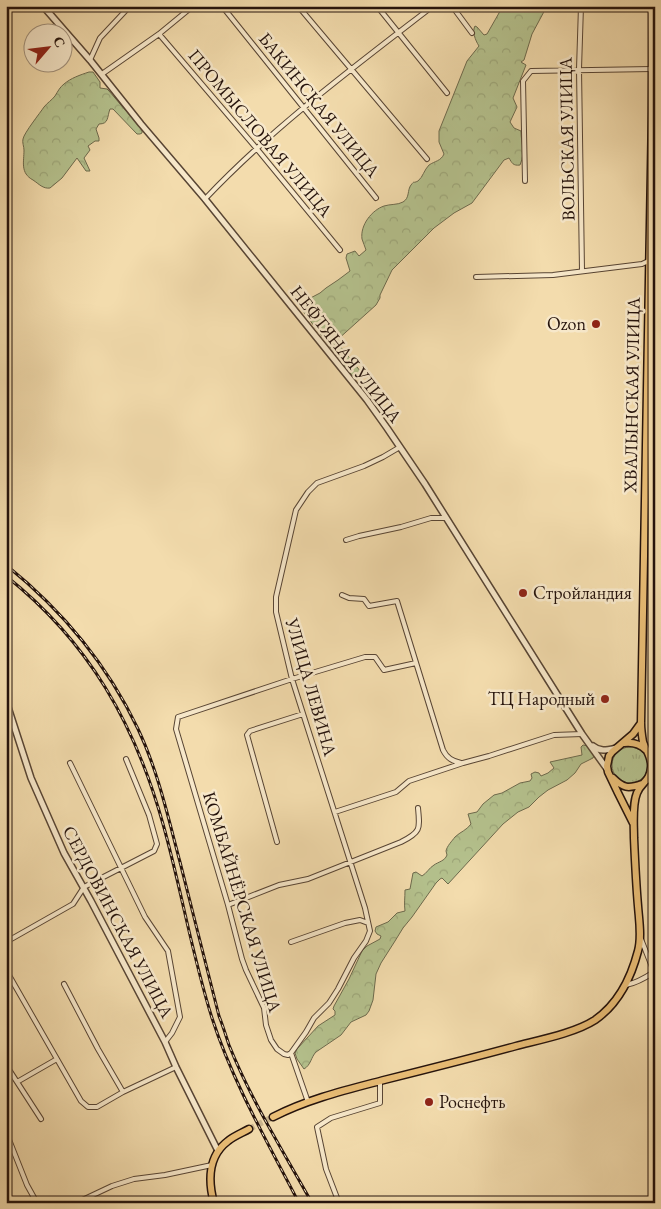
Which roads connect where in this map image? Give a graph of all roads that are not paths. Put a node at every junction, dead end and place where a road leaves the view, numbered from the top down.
1 (43, 6) edge
2 (130, 6) edge
3 (193, 6) edge
4 (222, 6) edge
5 (298, 6) edge
6 (377, 6) edge
7 (433, 6) edge
8 (452, 6) edge
9 (581, 6) edge
10 (653, 6) edge
11 (398, 32) junction
12 (472, 33) dead end
13 (159, 34) junction
14 (90, 60) junction
15 (351, 69) junction
16 (652, 69) junction
17 (579, 70) junction
18 (102, 74) junction
19 (447, 93) dead end
20 (303, 108) junction
21 (653, 112) edge
22 (257, 149) junction
23 (427, 159) dead end
24 (525, 181) dead end
25 (376, 198) dead end
26 (205, 199) junction
27 (340, 250) dead end
28 (652, 259) edge
29 (582, 271) junction
30 (476, 277) dead end
31 (400, 447) junction
32 (446, 518) junction
33 (346, 540) dead end
34 (342, 595) dead end
35 (416, 663) junction
36 (292, 679) junction
37 (6, 701) edge
38 (303, 714) junction
39 (9, 719) edge
40 (641, 723) junction
41 (582, 734) junction
42 (624, 743) junction
43 (590, 745) junction
44 (616, 748) junction
45 (650, 753) edge
46 (126, 759) dead end
47 (70, 763) dead end
48 (463, 763) junction
49 (610, 774) junction
50 (655, 776) edge
51 (646, 781) junction
52 (418, 808) dead end
53 (335, 812) junction
54 (634, 824) junction
55 (277, 842) dead end
56 (350, 862) junction
57 (121, 868) junction
58 (84, 887) junction
59 (228, 905) junction
60 (368, 923) junction
61 (639, 935) junction
62 (6, 942) edge
63 (291, 942) dead end
64 (6, 970) edge
65 (654, 972) edge
66 (64, 984) dead end
67 (626, 985) junction
68 (165, 1042) junction
69 (290, 1053) junction
70 (56, 1059) junction
71 (6, 1065) edge
72 (176, 1067) junction
73 (380, 1081) junction
74 (17, 1082) junction
75 (124, 1092) junction
76 (308, 1102) junction
77 (273, 1117) tunnel mouth
78 (41, 1118) dead end
79 (249, 1129) tunnel mouth
80 (6, 1132) edge
81 (218, 1151) junction
82 (212, 1165) junction
83 (37, 1203) edge
84 (76, 1203) edge
85 (214, 1203) edge
86 (339, 1203) edge

1 - 14 street, НЕФТЯНАЯ УЛИЦА
2 - 14 street
3 - 13 street
4 - 20 street, БАКИНСКАЯ УЛИЦА
5 - 15 street
6 - 11 street
7 - 11 street
8 - 12 street
9 - 17 street, ВОЛЬСКАЯ УЛИЦА
10 - 16 main road, ХВАЛЫНСКАЯ УЛИЦА
11 - 15 street
11 - 19 street
13 - 18 street
13 - 22 street, ПРОМЫСЛОВАЯ УЛИЦА
14 - 18 street, НЕФТЯНАЯ УЛИЦА
15 - 20 street
15 - 23 street
16 - 17 street
16 - 21 main road, ХВАЛЫНСКАЯ УЛИЦА
17 - 24 street, ВОЛЬСКАЯ УЛИЦА
17 - 29 street, ВОЛЬСКАЯ УЛИЦА
18 - 26 street, НЕФТЯНАЯ УЛИЦА
20 - 22 street
20 - 25 street, БАКИНСКАЯ УЛИЦА
21 - 28 main road, ХВАЛЫНСКАЯ УЛИЦА
22 - 26 street
22 - 27 street, ПРОМЫСЛОВАЯ УЛИЦА
26 - 31 street, НЕФТЯНАЯ УЛИЦА
28 - 29 street
28 - 40 main road, ХВАЛЫНСКАЯ УЛИЦА
29 - 30 street
31 - 32 street, НЕФТЯНАЯ УЛИЦА
31 - 36 street, УЛИЦА ЛЕВИНА
32 - 33 street
32 - 41 street, НЕФТЯНАЯ УЛИЦА
34 - 35 street
35 - 36 street
35 - 48 street
36 - 38 street, УЛИЦА ЛЕВИНА
36 - 59 street, КОМБАЙНЁРСКАЯ УЛИЦА
37 - 39 street, СЕРДОВИНСКАЯ УЛИЦА
38 - 53 street, УЛИЦА ЛЕВИНА
38 - 55 street
39 - 58 street, СЕРДОВИНСКАЯ УЛИЦА
40 - 42 main road
40 - 45 main road, ХВАЛЫНСКАЯ УЛИЦА
41 - 43 street, НЕФТЯНАЯ УЛИЦА
41 - 48 street
42 - 44 main road
42 - 45 main road
43 - 44 street
43 - 49 street, НЕФТЯНАЯ УЛИЦА
44 - 49 main road
45 - 51 main road
46 - 57 street
47 - 57 street
48 - 53 street
49 - 51 main road
49 - 54 main road
50 - 51 main road
51 - 54 main road
52 - 56 street
53 - 56 street, УЛИЦА ЛЕВИНА
54 - 61 main road
56 - 59 street
56 - 60 street, УЛИЦА ЛЕВИНА
57 - 58 street
57 - 68 street
58 - 62 street
58 - 68 street, СЕРДОВИНСКАЯ УЛИЦА
59 - 69 street, КОМБАЙНЁРСКАЯ УЛИЦА
60 - 63 street
60 - 69 street, УЛИЦА ЛЕВИНА
61 - 65 street
61 - 67 main road
64 - 70 street
65 - 67 street
66 - 75 street
67 - 73 main road
68 - 72 street, СЕРДОВИНСКАЯ УЛИЦА
69 - 76 street
70 - 74 street
70 - 75 street
71 - 74 street
72 - 75 street
72 - 81 street, СЕРДОВИНСКАЯ УЛИЦА
73 - 76 main road
73 - 86 street
74 - 78 street
76 - 77 main road
79 - 81 main road
80 - 83 street
81 - 82 main road
82 - 84 street
82 - 85 main road

